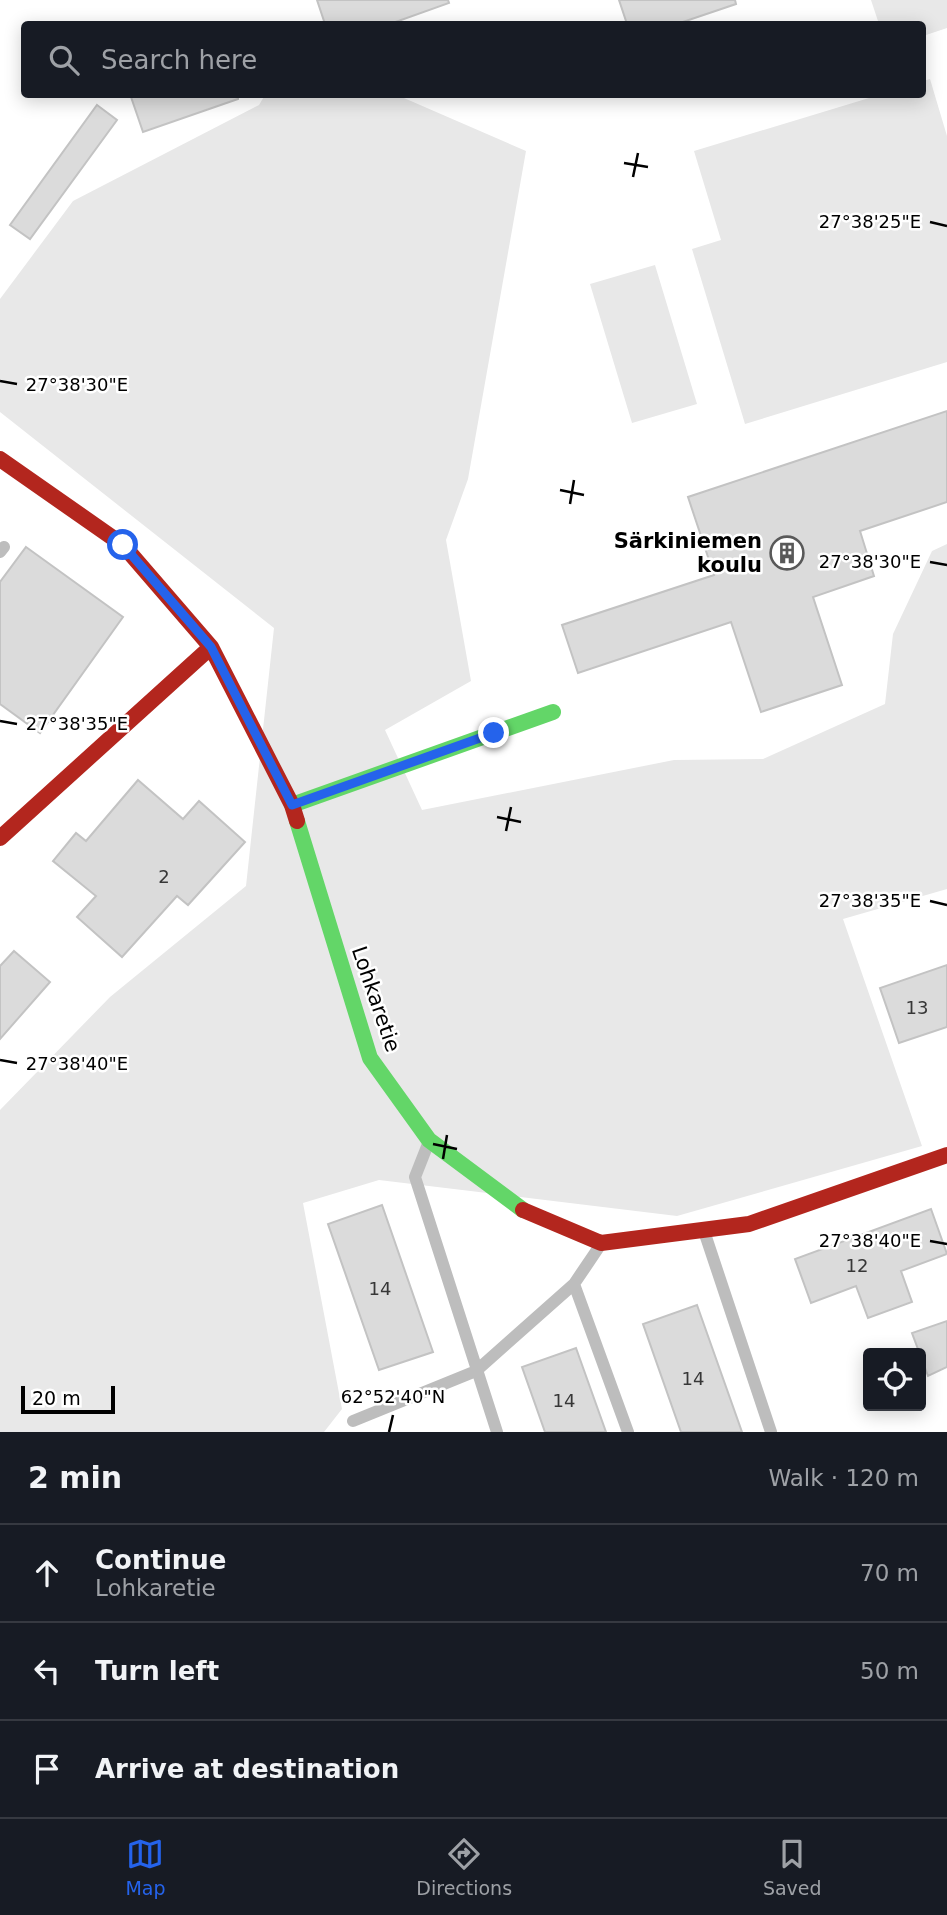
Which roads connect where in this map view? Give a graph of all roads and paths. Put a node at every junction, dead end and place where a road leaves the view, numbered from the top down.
1 (0, 459) edge
2 (211, 647) junction
3 (553, 712) dead end
4 (292, 805) junction
5 (0, 838) edge
6 (429, 1140) junction
7 (947, 1156) edge
8 (704, 1230) junction
9 (601, 1244) junction
10 (574, 1284) junction
11 (476, 1371) junction
12 (353, 1420) dead end
13 (497, 1432) edge
14 (628, 1432) edge
15 (771, 1432) edge

1 - 2 street, Lohkaretie
2 - 4 street, Lohkaretie
2 - 5 street
3 - 4 street
4 - 6 street, Lohkaretie
6 - 9 street, Lohkaretie
6 - 11 lane
7 - 8 street
8 - 9 street
8 - 15 lane
9 - 10 lane
10 - 11 lane
10 - 14 lane
11 - 12 lane
11 - 13 lane

